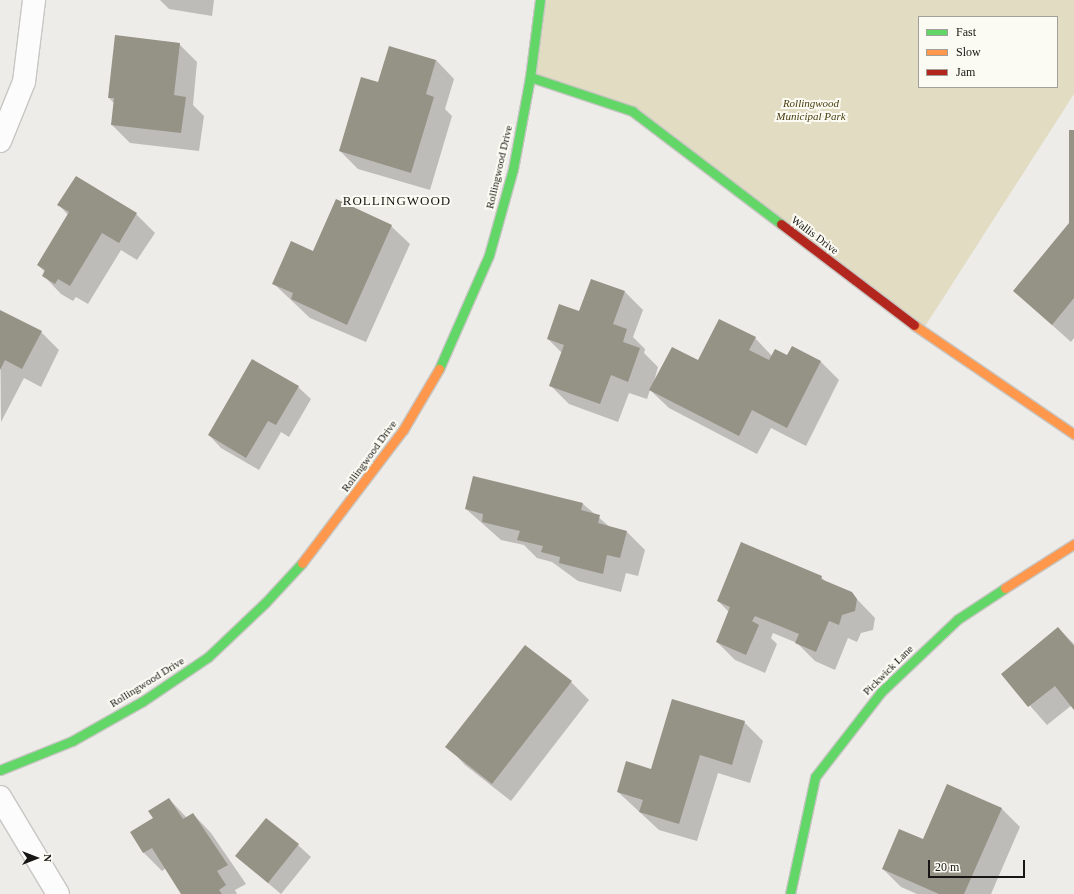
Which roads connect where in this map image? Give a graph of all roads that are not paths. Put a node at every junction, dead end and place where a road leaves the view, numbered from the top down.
1 (34, 0) edge
2 (540, 0) edge
3 (530, 77) junction
4 (0, 141) edge
5 (1074, 434) edge
6 (1074, 544) edge
7 (0, 770) edge
8 (0, 797) edge
9 (58, 894) edge
10 (790, 894) edge

1 - 4 street
2 - 3 street, Rollingwood Drive
3 - 5 street, Wallis Drive
3 - 7 street, Rollingwood Drive
6 - 10 street, Pickwick Lane
8 - 9 street

